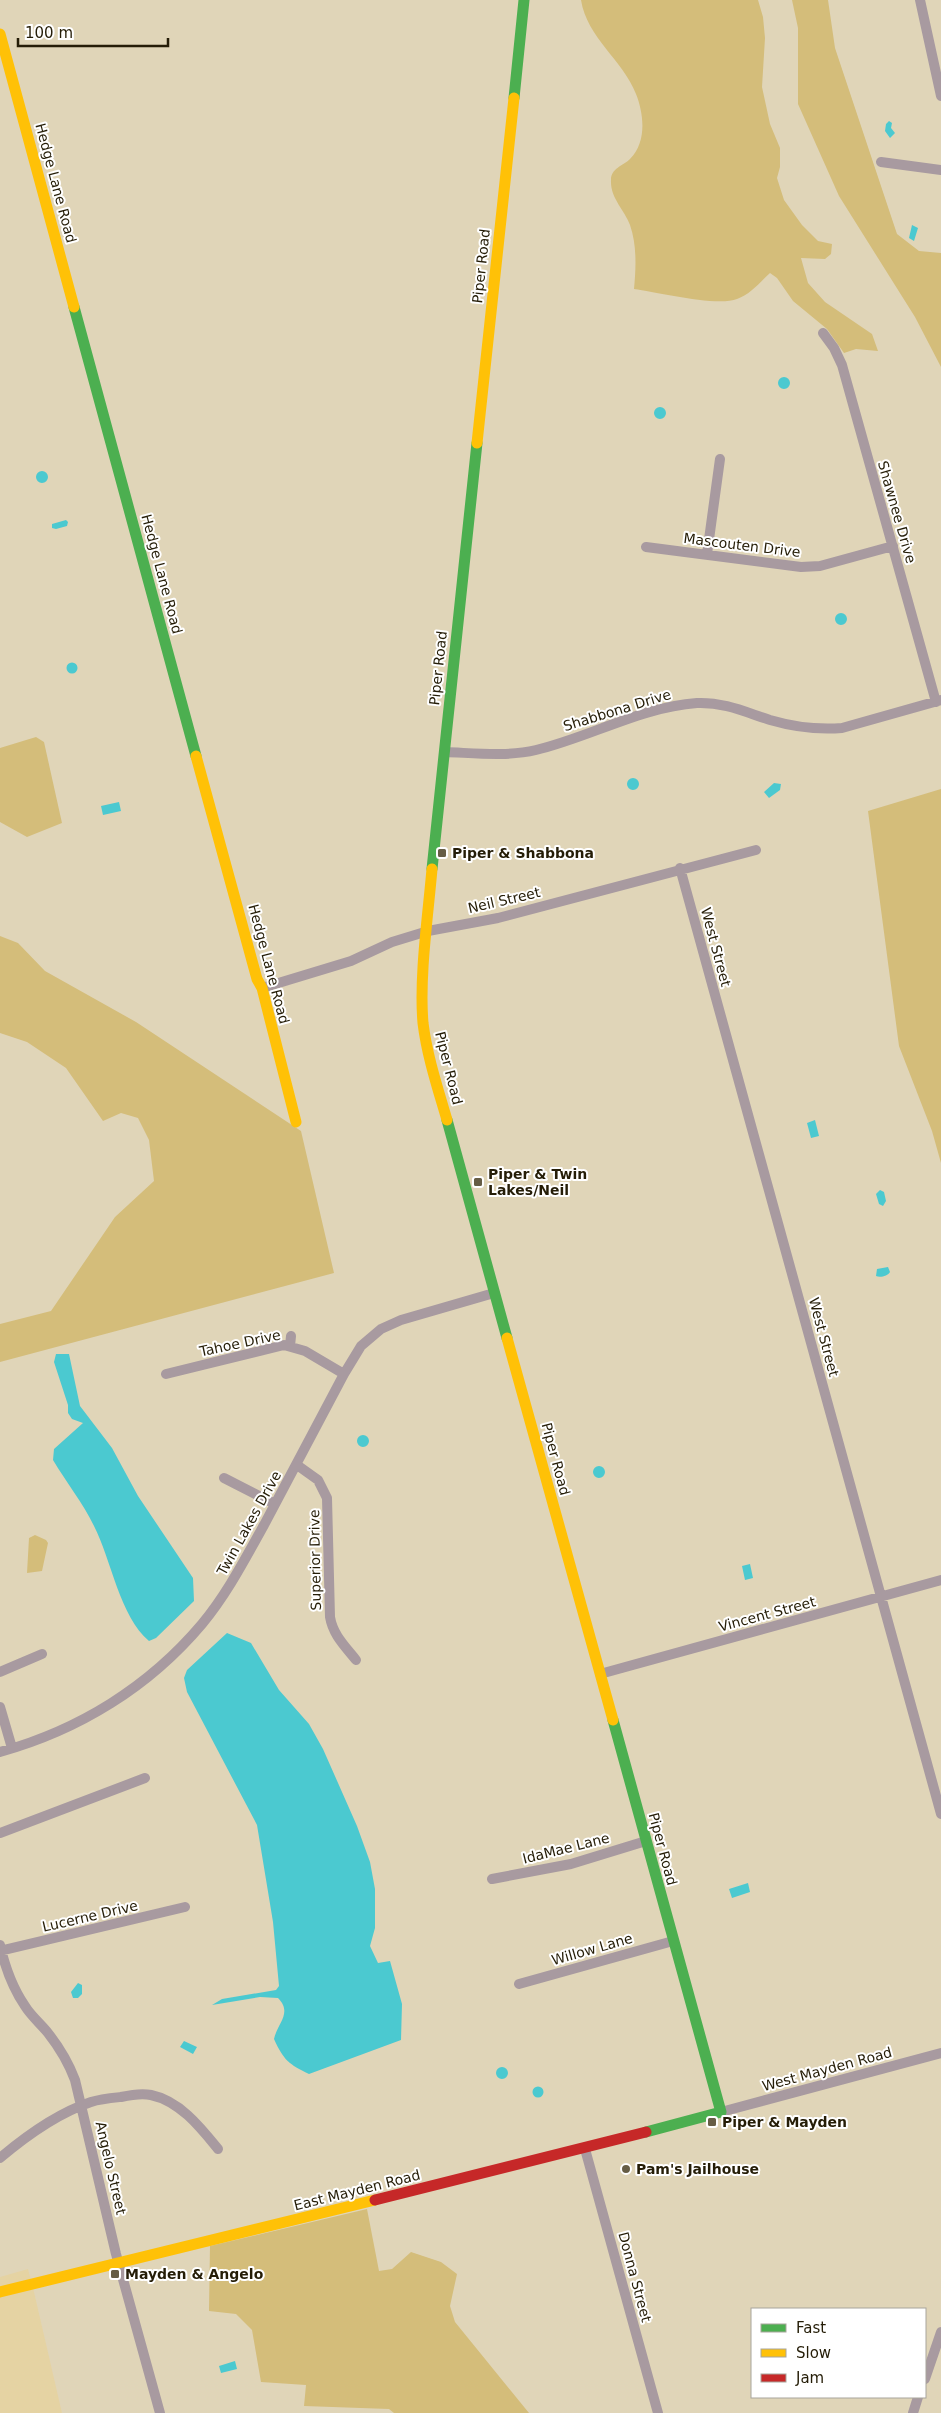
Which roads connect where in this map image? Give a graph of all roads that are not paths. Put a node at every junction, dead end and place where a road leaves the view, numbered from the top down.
1 (524, 0) edge
2 (920, 0) edge
3 (0, 34) edge
4 (941, 96) edge
5 (881, 162) dead end
6 (941, 170) edge
7 (823, 333) dead end
8 (720, 459) dead end
9 (892, 546) junction
10 (646, 547) dead end
11 (707, 554) junction
12 (939, 701) edge
13 (445, 752) junction
14 (756, 850) dead end
15 (680, 868) junction
16 (428, 931) junction
17 (262, 988) junction
18 (296, 1122) dead end
19 (494, 1293) junction
20 (166, 1374) dead end
21 (344, 1374) junction
22 (297, 1464) junction
23 (224, 1478) dead end
24 (275, 1504) junction
25 (941, 1580) edge
26 (881, 1597) junction
27 (42, 1654) dead end
28 (356, 1660) dead end
29 (0, 1672) edge
30 (600, 1674) junction
31 (0, 1707) edge
32 (12, 1748) junction
33 (0, 1752) edge
34 (145, 1778) dead end
35 (941, 1814) edge
36 (0, 1833) edge
37 (646, 1841) junction
38 (492, 1879) dead end
39 (186, 1907) dead end
40 (673, 1941) junction
41 (0, 1949) edge
42 (519, 1984) dead end
43 (941, 2052) edge
44 (82, 2105) junction
45 (721, 2112) junction
46 (218, 2149) dead end
47 (585, 2149) junction
48 (0, 2158) edge
49 (119, 2263) junction
50 (0, 2292) edge
51 (941, 2332) edge
52 (926, 2376) edge
53 (918, 2398) edge
54 (160, 2413) edge
55 (658, 2413) edge
56 (913, 2413) edge

1 - 13 street, Piper Road
2 - 4 street
3 - 17 street, Hedge Lane Road
5 - 6 street
7 - 9 street, Shawnee Drive
8 - 11 street
9 - 11 street, Mascouten Drive
9 - 12 street, Shawnee Drive
10 - 11 street, Mascouten Drive
12 - 13 street, Shabbona Drive
13 - 16 street, Piper Road
14 - 15 street, Neil Street
15 - 16 street, Neil Street
15 - 26 street, West Street
16 - 17 street, Neil Street
16 - 19 street, Piper Road
17 - 18 street, Hedge Lane Road
19 - 21 street, Twin Lakes Drive
19 - 30 street, Piper Road
20 - 21 street, Tahoe Drive
21 - 22 street, Twin Lakes Drive
22 - 24 street, Twin Lakes Drive
22 - 28 street, Superior Drive
23 - 24 street
24 - 32 street, Twin Lakes Drive
25 - 26 street, Vincent Street
26 - 30 street, Vincent Street
26 - 35 street, West Street
27 - 29 street
30 - 37 street, Piper Road
31 - 32 street
32 - 33 street, Twin Lakes Drive
34 - 36 street
37 - 38 street, IdaMae Lane
37 - 40 street, Piper Road
39 - 41 street, Lucerne Drive
40 - 42 street, Willow Lane
40 - 45 street, Piper Road
41 - 44 street, Angelo Street
43 - 45 street, West Mayden Road
44 - 46 street
44 - 48 street
44 - 49 street, Angelo Street
45 - 47 street, East Mayden Road
47 - 49 street, East Mayden Road
47 - 55 street, Donna Street
49 - 50 street, East Mayden Road
49 - 54 street, Angelo Street
51 - 52 street
53 - 56 street

